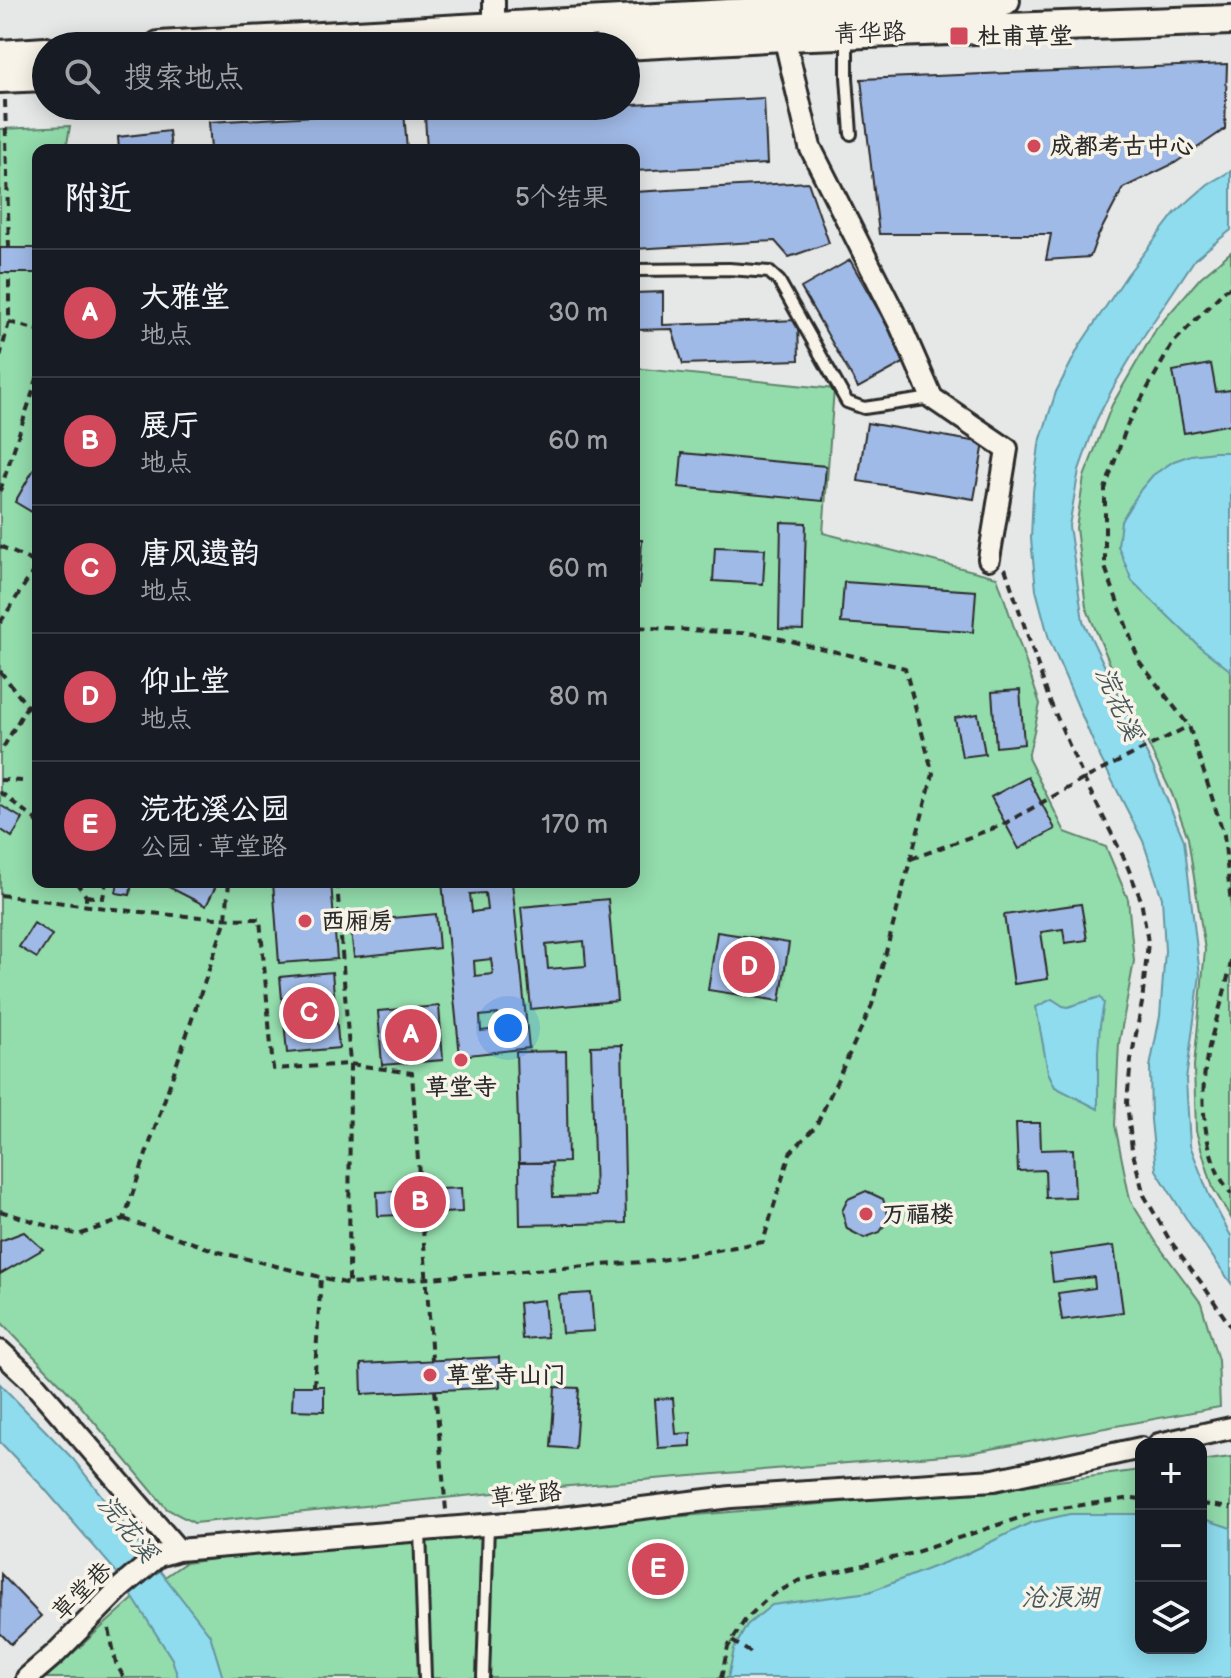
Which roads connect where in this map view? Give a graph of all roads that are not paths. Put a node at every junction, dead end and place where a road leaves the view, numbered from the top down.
1 (1005, 0) edge
2 (494, 14) edge
3 (1231, 20) edge
4 (306, 32) edge
5 (847, 34) junction
6 (784, 36) junction
7 (640, 44) edge
8 (32, 58) edge
9 (2, 70) edge
10 (32, 74) edge
11 (851, 134) dead end
12 (640, 270) edge
13 (932, 398) junction
14 (989, 559) dead end
15 (0, 1351) edge
16 (1231, 1428) edge
17 (1186, 1438) edge
18 (1135, 1449) edge
19 (488, 1525) junction
20 (420, 1531) junction
21 (168, 1553) junction
22 (27, 1678) edge
23 (425, 1678) edge
24 (483, 1678) edge

1 - 2 main road, 青华路
2 - 4 main road, 青华路
3 - 5 main road, 青华路
5 - 6 main road, 青华路
5 - 11 lane
6 - 7 main road, 青华路
6 - 13 street
8 - 9 main road
9 - 10 main road
12 - 13 lane
13 - 14 street
15 - 21 street
16 - 17 street
18 - 19 street, 草堂路
19 - 20 street, 草堂路
19 - 24 lane
20 - 21 street, 草堂路
20 - 23 lane
21 - 22 street, 草堂巷

